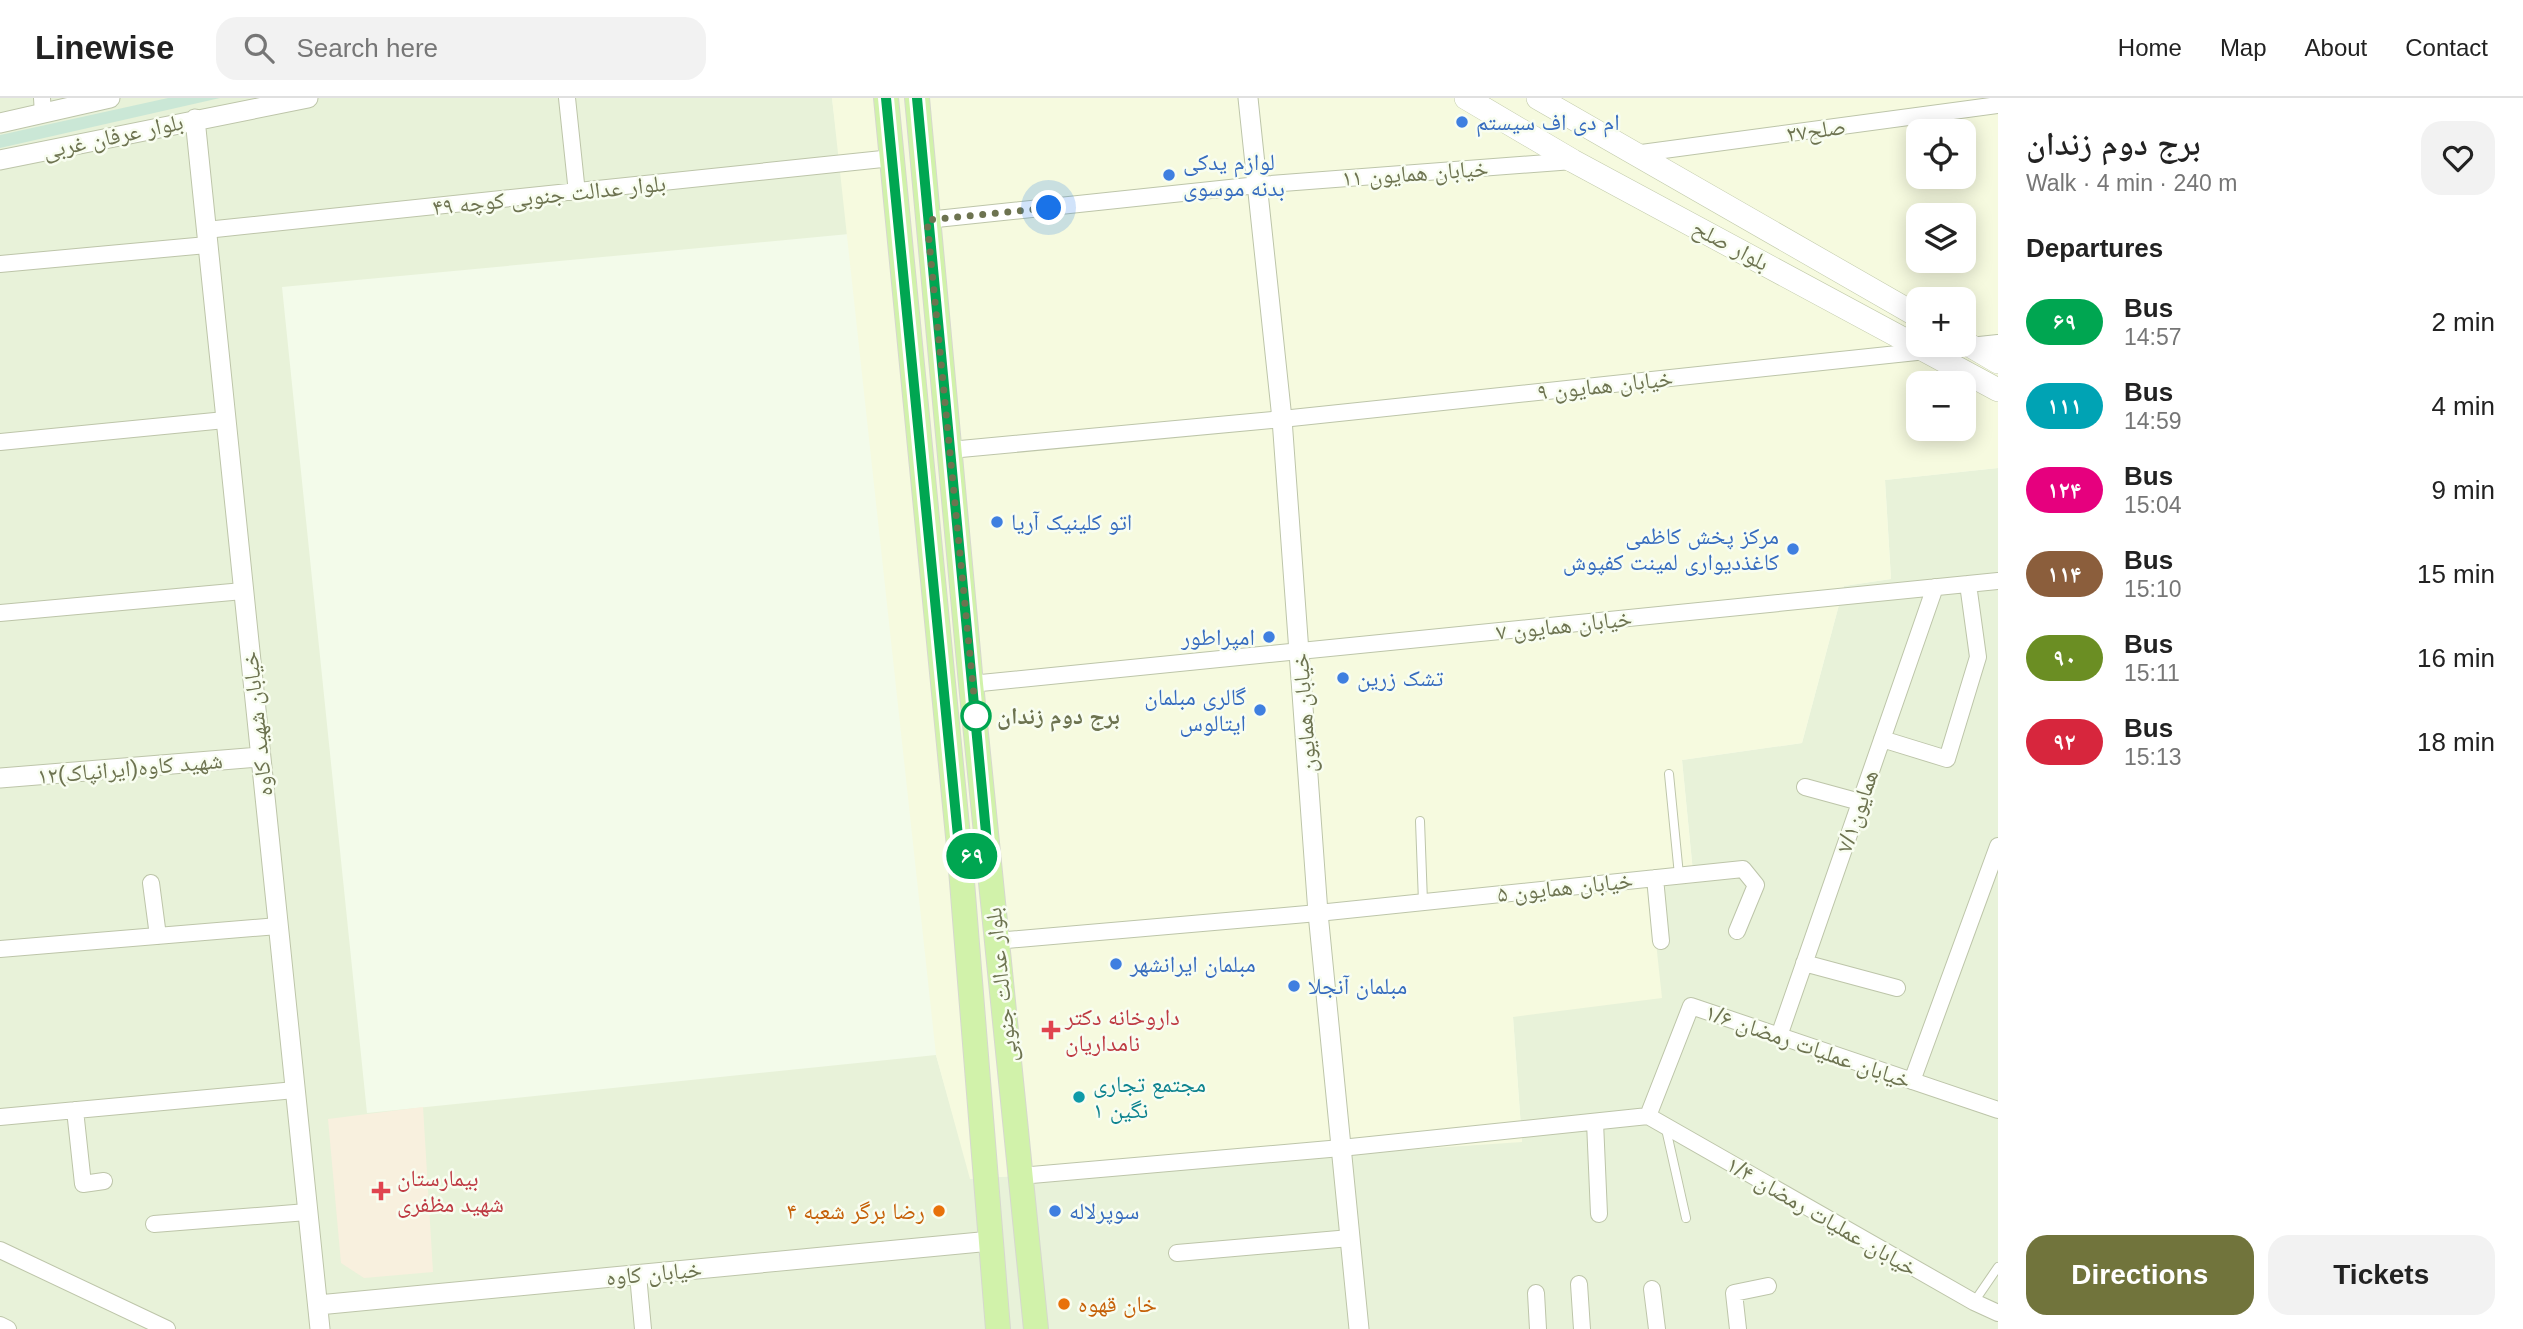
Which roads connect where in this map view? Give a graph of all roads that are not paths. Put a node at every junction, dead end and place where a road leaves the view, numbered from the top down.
1 (110, 98) edge
2 (308, 98) edge
3 (567, 98) edge
4 (886, 98) edge
5 (917, 98) edge
6 (1248, 98) edge
7 (1465, 98) edge
8 (1538, 98) edge
9 (1998, 105) edge
10 (43, 106) edge
11 (195, 119) junction
12 (0, 123) edge
13 (1634, 154) junction
14 (892, 158) junction
15 (0, 160) edge
16 (1573, 161) junction
17 (1258, 185) junction
18 (577, 193) junction
19 (927, 220) junction
20 (207, 238) junction
21 (0, 264) edge
22 (1906, 309) edge
23 (1906, 339) edge
24 (1998, 343) edge
25 (1976, 344) edge
26 (1976, 349) edge
27 (1906, 353) edge
28 (1939, 357) edge
29 (1998, 362) edge
30 (1998, 390) edge
31 (1282, 419) junction
32 (225, 420) junction
33 (0, 442) edge
34 (950, 450) junction
35 (1998, 581) edge
36 (1968, 584) junction
37 (1935, 587) junction
38 (243, 591) junction
39 (0, 613) edge
40 (1299, 653) junction
41 (971, 684) junction
42 (1882, 739) junction
43 (260, 757) junction
44 (1669, 774) dead end
45 (0, 778) edge
46 (1805, 787) dead end
47 (1860, 802) junction
48 (1420, 821) dead end
49 (1998, 846) edge
50 (988, 854) junction
51 (960, 857) junction
52 (1679, 875) junction
53 (1655, 878) junction
54 (151, 883) dead end
55 (1423, 902) junction
56 (1318, 913) junction
57 (278, 926) junction
58 (1737, 930) dead end
59 (158, 936) junction
60 (996, 941) junction
61 (1661, 941) dead end
62 (0, 949) edge
63 (1804, 963) junction
64 (1897, 988) dead end
65 (1779, 1036) junction
66 (1912, 1081) junction
67 (295, 1090) junction
68 (1997, 1106) edge
69 (75, 1110) junction
70 (0, 1116) edge
71 (1648, 1116) junction
72 (1595, 1122) junction
73 (1665, 1126) junction
74 (1341, 1148) junction
75 (1020, 1176) junction
76 (104, 1181) dead end
77 (307, 1212) junction
78 (1599, 1214) dead end
79 (1686, 1218) dead end
80 (155, 1224) dead end
81 (1350, 1238) junction
82 (991, 1241) junction
83 (0, 1250) edge
84 (1177, 1253) dead end
85 (1998, 1268) edge
86 (638, 1275) junction
87 (1579, 1284) dead end
88 (1768, 1286) dead end
89 (1653, 1289) dead end
90 (1536, 1293) dead end
91 (1974, 1302) junction
92 (318, 1305) junction
93 (1998, 1313) edge
94 (0, 1325) edge
95 (8, 1329) edge
96 (167, 1329) edge
97 (320, 1329) edge
98 (643, 1329) edge
99 (998, 1329) edge
100 (1036, 1329) edge
101 (1359, 1329) edge
102 (1538, 1329) edge
103 (1582, 1329) edge
104 (1657, 1329) edge
105 (1738, 1329) edge

1 - 10 street, بلوار عرفان غربی
2 - 11 street, بلوار عرفان غربی
3 - 18 street
4 - 14 main road, بلوار عدالت جنوبی
5 - 19 main road, بلوار عدالت جنوبی
6 - 17 street, خیابان همایون
7 - 16 main road, بلوار صلح
8 - 13 main road, بلوار صلح
9 - 13 street, صلح۲۷
10 - 12 street, بلوار عرفان غربی
11 - 15 street, بلوار عرفان غربی
11 - 20 street, خیابان شهید کاوه
13 - 22 main road, بلوار صلح
14 - 18 street, بلوار عدالت جنوبی کوچه ۴۹
14 - 51 main road, بلوار عدالت جنوبی
16 - 17 street, خیابان همایون ۱۱
16 - 23 main road, بلوار صلح
17 - 19 street, خیابان همایون ۱۱
17 - 31 street, خیابان همایون
18 - 20 street, بلوار عدالت جنوبی کوچه ۴۹
19 - 34 main road, بلوار عدالت جنوبی
20 - 21 street, بلوار عدالت جنوبی کوچه ۴۹
20 - 32 street, خیابان شهید کاوه
24 - 25 street
26 - 29 main road
27 - 31 street, خیابان همایون ۹
28 - 30 main road, بلوار صلح
31 - 34 street, خیابان همایون ۹
31 - 40 street, خیابان همایون
32 - 33 street
32 - 38 street, خیابان شهید کاوه
34 - 41 main road, بلوار عدالت جنوبی
35 - 36 street, خیابان همایون ۷
36 - 37 street, خیابان همایون ۷
36 - 42 street
37 - 40 street, خیابان همایون ۷
37 - 42 street, همایون۷/۱
38 - 39 street
38 - 43 street, خیابان شهید کاوه
40 - 41 street, خیابان همایون ۷
40 - 56 street, خیابان همایون
41 - 50 main road, بلوار عدالت جنوبی
42 - 47 street, همایون۷/۱
43 - 45 street, ۱۲شهید کاوه(ایرانپاک)
43 - 57 street, خیابان شهید کاوه
44 - 52 lane
46 - 47 street
47 - 63 street, همایون۷/۱
48 - 55 lane
49 - 66 street
50 - 51 main road
50 - 60 main road, بلوار عدالت جنوبی
51 - 82 main road, بلوار عدالت جنوبی
52 - 53 street, خیابان همایون ۵
52 - 58 street, خیابان همایون ۵
53 - 55 street, خیابان همایون ۵
53 - 61 street
54 - 59 street
55 - 56 street, خیابان همایون ۵
56 - 60 street, خیابان همایون ۵
56 - 74 street, خیابان همایون
57 - 59 street
57 - 67 street, خیابان شهید کاوه
59 - 62 street
60 - 75 main road, بلوار عدالت جنوبی
63 - 64 street
63 - 65 street, همایون۷/۱
65 - 66 street, خیابان عملیات رمضان ۱/۶
65 - 71 street, خیابان عملیات رمضان ۱/۶
66 - 68 street, خیابان عملیات رمضان ۱/۶
67 - 69 street
67 - 77 street, خیابان شهید کاوه
69 - 70 street
69 - 76 street
71 - 72 street
71 - 73 street, خیابان عملیات رمضان ۱/۴
72 - 74 street
72 - 78 street
73 - 79 lane
73 - 91 street, خیابان عملیات رمضان ۱/۴
74 - 75 street
74 - 81 street, خیابان همایون
75 - 100 main road, بلوار عدالت جنوبی
77 - 80 street
77 - 92 street, خیابان شهید کاوه
81 - 84 street
81 - 101 street, خیابان همایون
82 - 86 street, خیابان کاوه
82 - 99 main road, بلوار عدالت جنوبی
83 - 96 street
85 - 91 lane
86 - 92 street, خیابان کاوه
86 - 98 street
87 - 103 street
88 - 105 street
89 - 104 street
90 - 102 street
91 - 93 street, خیابان عملیات رمضان ۱/۴
92 - 97 street, خیابان شهید کاوه
94 - 95 street

